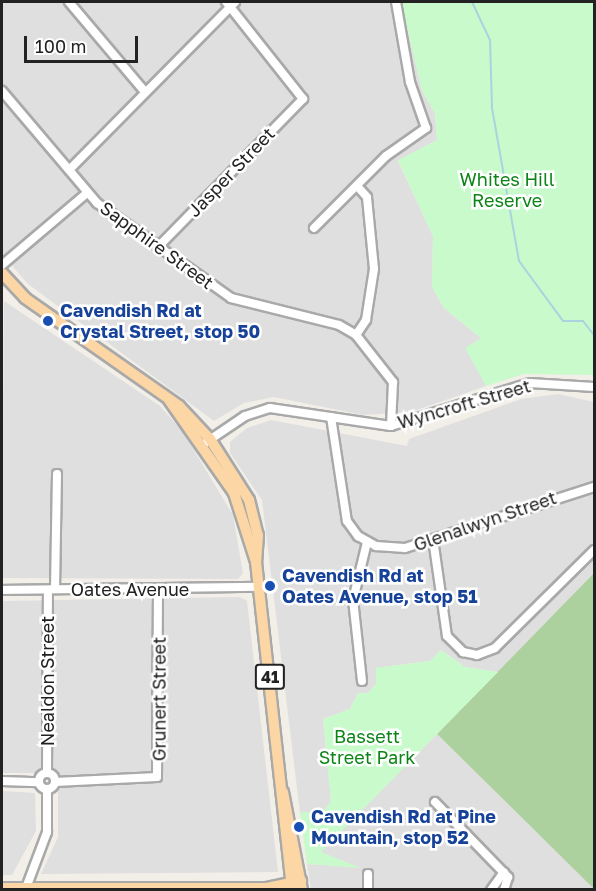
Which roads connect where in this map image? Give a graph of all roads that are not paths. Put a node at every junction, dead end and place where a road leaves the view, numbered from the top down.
1 (69, 2) edge
2 (396, 2) edge
3 (230, 3) edge
4 (2, 91) edge
5 (145, 92) junction
6 (69, 170) junction
7 (357, 186) junction
8 (87, 193) junction
9 (314, 228) dead end
10 (159, 246) junction
11 (2, 265) edge
12 (4, 281) edge
13 (356, 335) junction
14 (594, 387) edge
15 (331, 417) junction
16 (391, 426) junction
17 (206, 442) junction
18 (57, 474) dead end
19 (594, 487) edge
20 (433, 540) junction
21 (367, 542) junction
22 (594, 550) edge
23 (258, 587) junction
24 (51, 589) junction
25 (158, 589) junction
26 (2, 590) edge
27 (362, 681) dead end
28 (47, 773) junction
29 (2, 781) edge
30 (39, 782) junction
31 (55, 782) junction
32 (47, 789) junction
33 (435, 802) dead end
34 (504, 872) junction
35 (368, 874) dead end
36 (296, 886) edge
37 (2, 888) edge
38 (26, 888) junction
39 (250, 889) edge
40 (369, 890) edge
41 (491, 890) edge
42 (504, 890) edge

1 - 5 street
2 - 7 street
3 - 5 street
3 - 10 street, Jasper Street
4 - 6 street, Sapphire Street
5 - 6 street
6 - 8 street, Sapphire Street
7 - 9 street
7 - 13 street
8 - 10 street, Sapphire Street
8 - 11 street
10 - 13 street, Sapphire Street
12 - 17 main road, 41
13 - 16 street, Sapphire Street
14 - 16 street, Wyncroft Street
15 - 16 street, Wyncroft Street
15 - 17 street, Wyncroft Street
15 - 21 street
17 - 23 main road, 41
18 - 24 street, Nealdon Street
19 - 20 street, Glenalwyn Street
20 - 21 street, Glenalwyn Street
20 - 22 street
21 - 27 street
23 - 25 street, Oates Avenue
23 - 36 main road, 41
24 - 25 street, Oates Avenue
24 - 26 street, Oates Avenue
24 - 28 street, Nealdon Street
25 - 31 street, Grunert Street
28 - 30 street
28 - 31 street
29 - 30 street
30 - 32 street
31 - 32 street
32 - 38 street
33 - 34 street
34 - 41 street
34 - 42 street
35 - 40 street
36 - 39 main road
37 - 38 main road
38 - 39 main road

